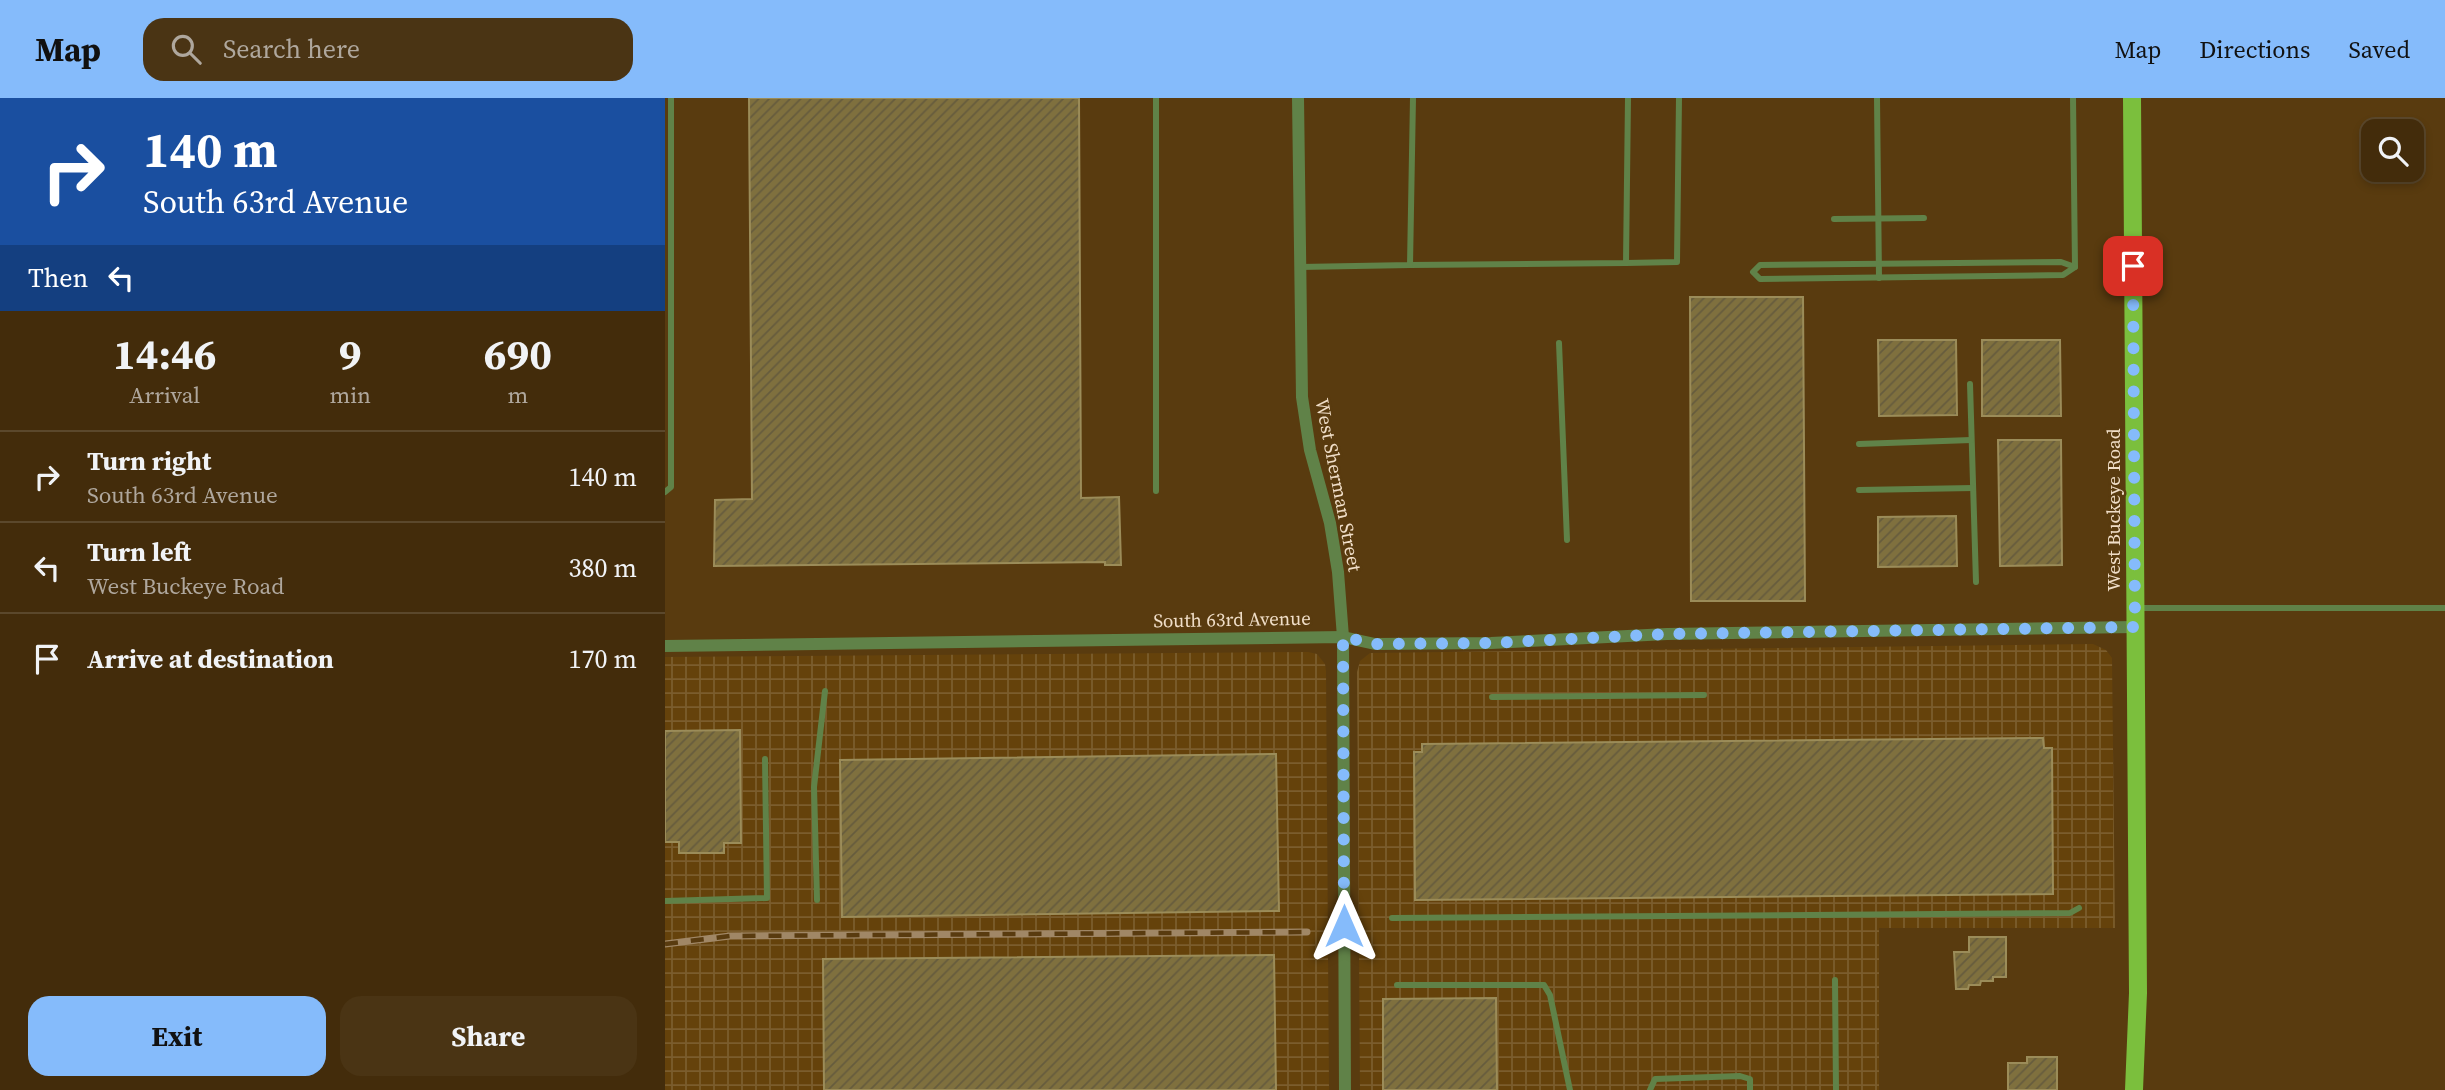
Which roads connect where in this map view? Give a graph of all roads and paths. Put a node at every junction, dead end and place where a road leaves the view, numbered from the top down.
1 (671, 98) edge
2 (1156, 98) edge
3 (1298, 98) edge
4 (1413, 98) edge
5 (1628, 98) edge
6 (1679, 98) edge
7 (1877, 98) edge
8 (2073, 98) edge
9 (2132, 98) edge
10 (1924, 218) dead end
11 (1834, 219) dead end
12 (1878, 219) junction
13 (1626, 263) junction
14 (1879, 264) junction
15 (1410, 265) junction
16 (1300, 267) junction
17 (2075, 267) junction
18 (1879, 278) junction
19 (1559, 343) dead end
20 (1970, 384) dead end
21 (1971, 440) junction
22 (1859, 444) dead end
23 (1973, 488) junction
24 (1156, 491) dead end
25 (1859, 491) dead end
26 (665, 492) edge
27 (1567, 540) dead end
28 (1976, 582) dead end
29 (2135, 608) junction
30 (2445, 608) edge
31 (2135, 627) junction
32 (1343, 637) junction
33 (665, 646) edge
34 (825, 691) dead end
35 (1705, 695) dead end
36 (1492, 697) dead end
37 (765, 759) dead end
38 (817, 900) dead end
39 (665, 901) edge
40 (2079, 908) dead end
41 (1392, 918) dead end
42 (1835, 980) dead end
43 (1397, 985) dead end
44 (1345, 1090) edge
45 (1570, 1090) edge
46 (1650, 1090) edge
47 (1750, 1090) edge
48 (1836, 1090) edge
49 (2134, 1090) edge

1 - 26 lane
2 - 24 lane
3 - 16 street, West Sherman Street
4 - 15 lane
5 - 13 lane
6 - 13 lane
7 - 12 lane
8 - 17 lane
9 - 29 main road, West Buckeye Road
10 - 12 lane
11 - 12 lane
12 - 14 lane
13 - 15 lane
14 - 17 lane
14 - 18 lane
14 - 18 lane
15 - 16 lane
16 - 32 street, West Sherman Street
17 - 18 lane
19 - 27 lane
20 - 21 lane
21 - 22 lane
21 - 23 lane
23 - 25 lane
23 - 28 lane
29 - 30 lane
29 - 31 main road, West Buckeye Road
31 - 32 street, South 63rd Avenue
31 - 49 main road, West Buckeye Road
32 - 33 street, South 63rd Avenue
32 - 44 street, West Sherman Street
34 - 38 lane
35 - 36 lane
37 - 39 lane
40 - 41 lane
42 - 48 lane
43 - 45 lane
46 - 47 lane

